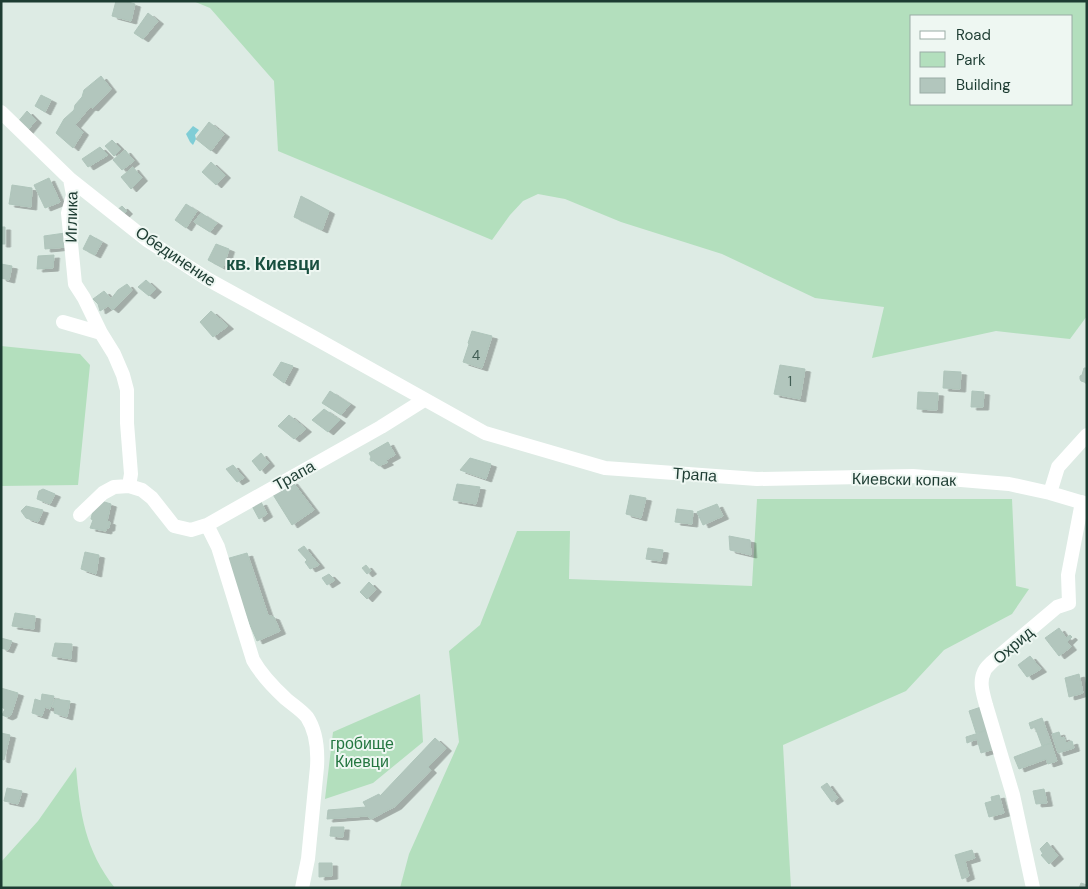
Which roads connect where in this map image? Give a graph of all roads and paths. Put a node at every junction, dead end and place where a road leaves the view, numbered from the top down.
1 (1, 112) edge
2 (70, 179) junction
3 (63, 322) dead end
4 (101, 333) junction
5 (424, 400) junction
6 (1087, 435) edge
7 (756, 479) joint
8 (129, 486) junction
9 (1050, 493) junction
10 (1084, 503) edge
11 (80, 515) dead end
12 (207, 525) junction
13 (302, 888) edge
14 (1033, 888) edge

1 - 2 street, Обединение
2 - 4 street, Иглика
2 - 5 street, Обединение
3 - 4 street
4 - 8 street
5 - 7 street, Трапа
5 - 12 street, Трапа
6 - 9 street
7 - 9 street, Киевски копак
8 - 11 street
8 - 12 street
9 - 10 street, Киевски копак
10 - 14 street, Охрид
12 - 13 street

